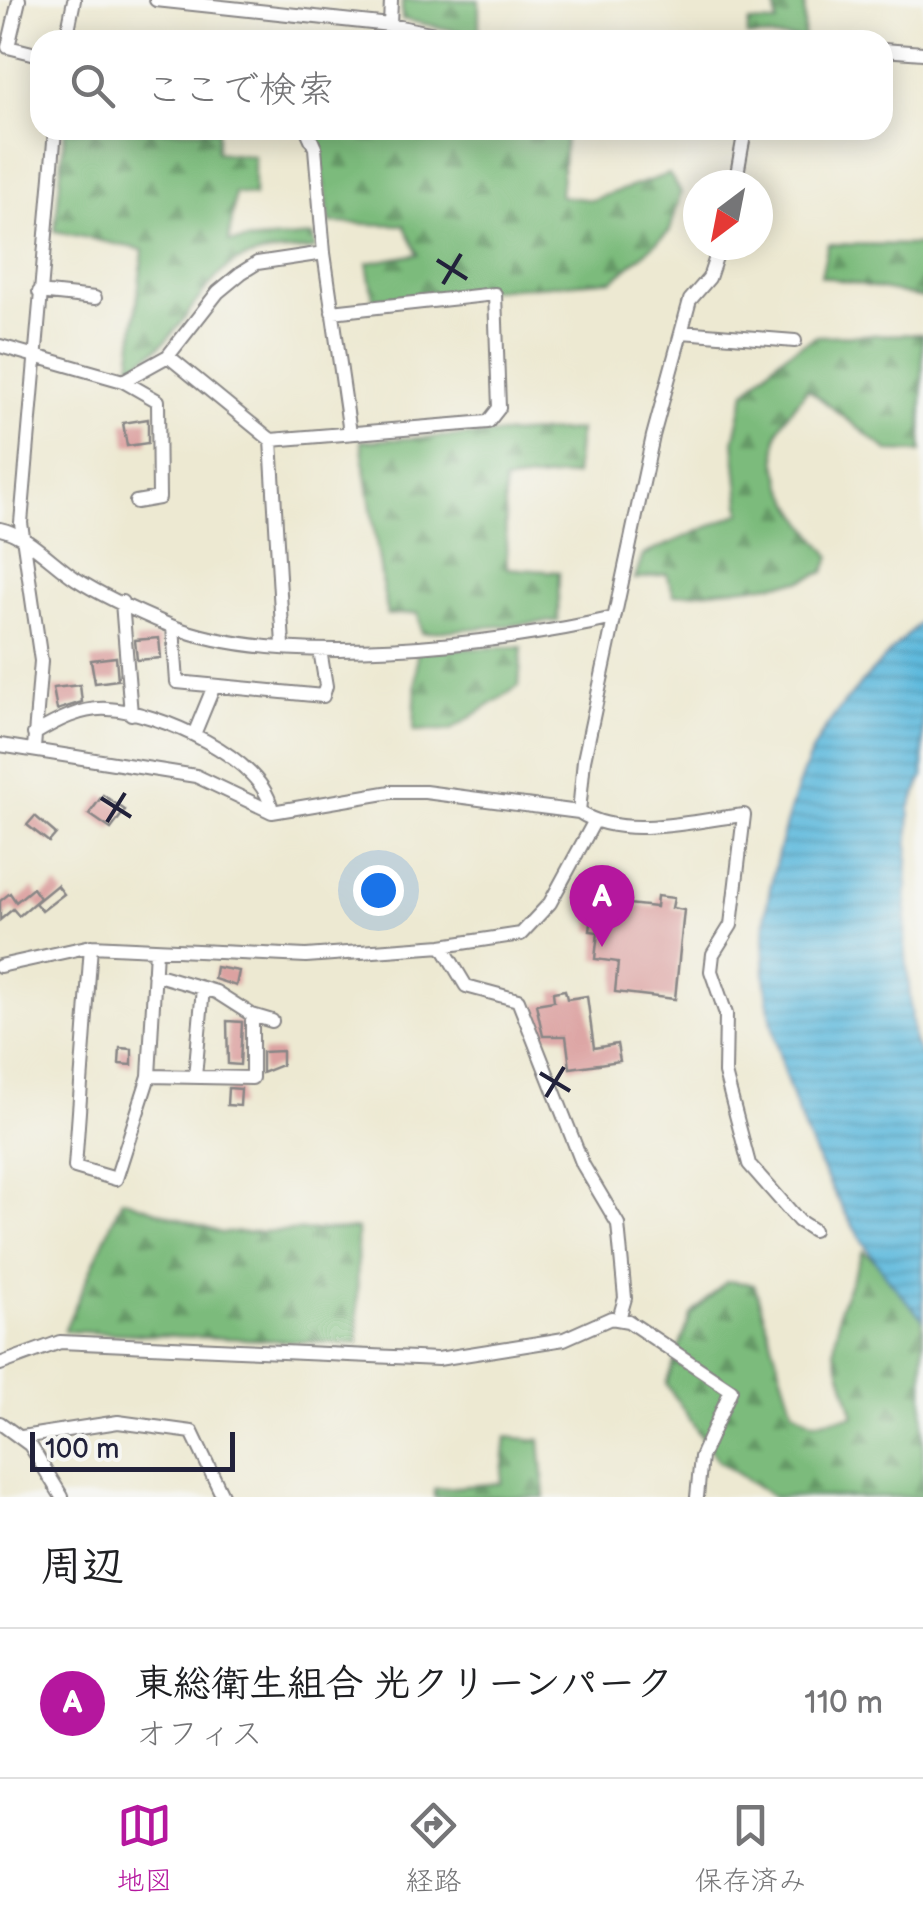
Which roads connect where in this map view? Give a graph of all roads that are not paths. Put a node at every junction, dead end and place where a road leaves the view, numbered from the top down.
1 (19, 0) edge
2 (74, 0) edge
3 (156, 0) edge
4 (391, 0) edge
5 (390, 25) junction
6 (68, 30) edge
7 (415, 30) edge
8 (893, 51) edge
9 (30, 52) edge
10 (923, 53) edge
11 (54, 140) edge
12 (311, 140) edge
13 (743, 140) edge
14 (738, 170) edge
15 (324, 253) junction
16 (715, 260) edge
17 (39, 292) junction
18 (95, 298) dead end
19 (332, 312) junction
20 (682, 332) junction
21 (795, 341) dead end
22 (0, 346) edge
23 (33, 352) junction
24 (168, 356) junction
25 (122, 381) junction
26 (350, 433) junction
27 (271, 440) junction
28 (136, 502) dead end
29 (0, 529) edge
30 (22, 540) junction
31 (122, 602) junction
32 (614, 618) junction
33 (174, 627) junction
34 (283, 645) junction
35 (320, 650) junction
36 (214, 686) junction
37 (130, 714) junction
38 (195, 732) junction
39 (34, 741) junction
40 (0, 745) edge
41 (272, 812) junction
42 (579, 812) junction
43 (594, 822) junction
44 (91, 946) junction
45 (442, 946) junction
46 (156, 950) junction
47 (0, 966) edge
48 (154, 974) junction
49 (203, 988) junction
50 (252, 1015) junction
51 (272, 1021) dead end
52 (149, 1076) junction
53 (195, 1077) junction
54 (813, 1230) dead end
55 (618, 1320) junction
56 (0, 1364) edge
57 (0, 1424) edge
58 (22, 1438) junction
59 (62, 1497) edge
60 (224, 1497) edge
61 (697, 1497) edge

1 - 9 street
2 - 6 street
3 - 5 street
4 - 5 street
5 - 7 street
8 - 10 street
11 - 17 street
12 - 15 street
13 - 14 street
15 - 19 street
15 - 24 street
16 - 20 street
17 - 18 street
17 - 23 street
19 - 26 street
19 - 26 street
20 - 21 street
20 - 32 street
22 - 23 street
23 - 25 street
23 - 30 street
24 - 25 street
24 - 27 street
25 - 28 street
26 - 27 street
27 - 34 street
29 - 30 street
30 - 31 street
30 - 39 street
31 - 33 street
31 - 37 street
32 - 35 street
32 - 42 street
33 - 34 street
33 - 36 street
34 - 35 street
35 - 36 street
36 - 38 street
37 - 38 street
37 - 39 street
38 - 41 street
39 - 40 street
39 - 41 street
41 - 42 street
42 - 43 street
43 - 45 street
43 - 54 street
44 - 46 street
44 - 47 street
44 - 52 street
45 - 46 street
45 - 55 street
46 - 48 street
48 - 49 street
48 - 52 street
49 - 50 street
49 - 53 street
50 - 51 street
50 - 53 street
52 - 53 street
55 - 56 street
55 - 61 street
57 - 58 street
58 - 59 street
58 - 60 street

